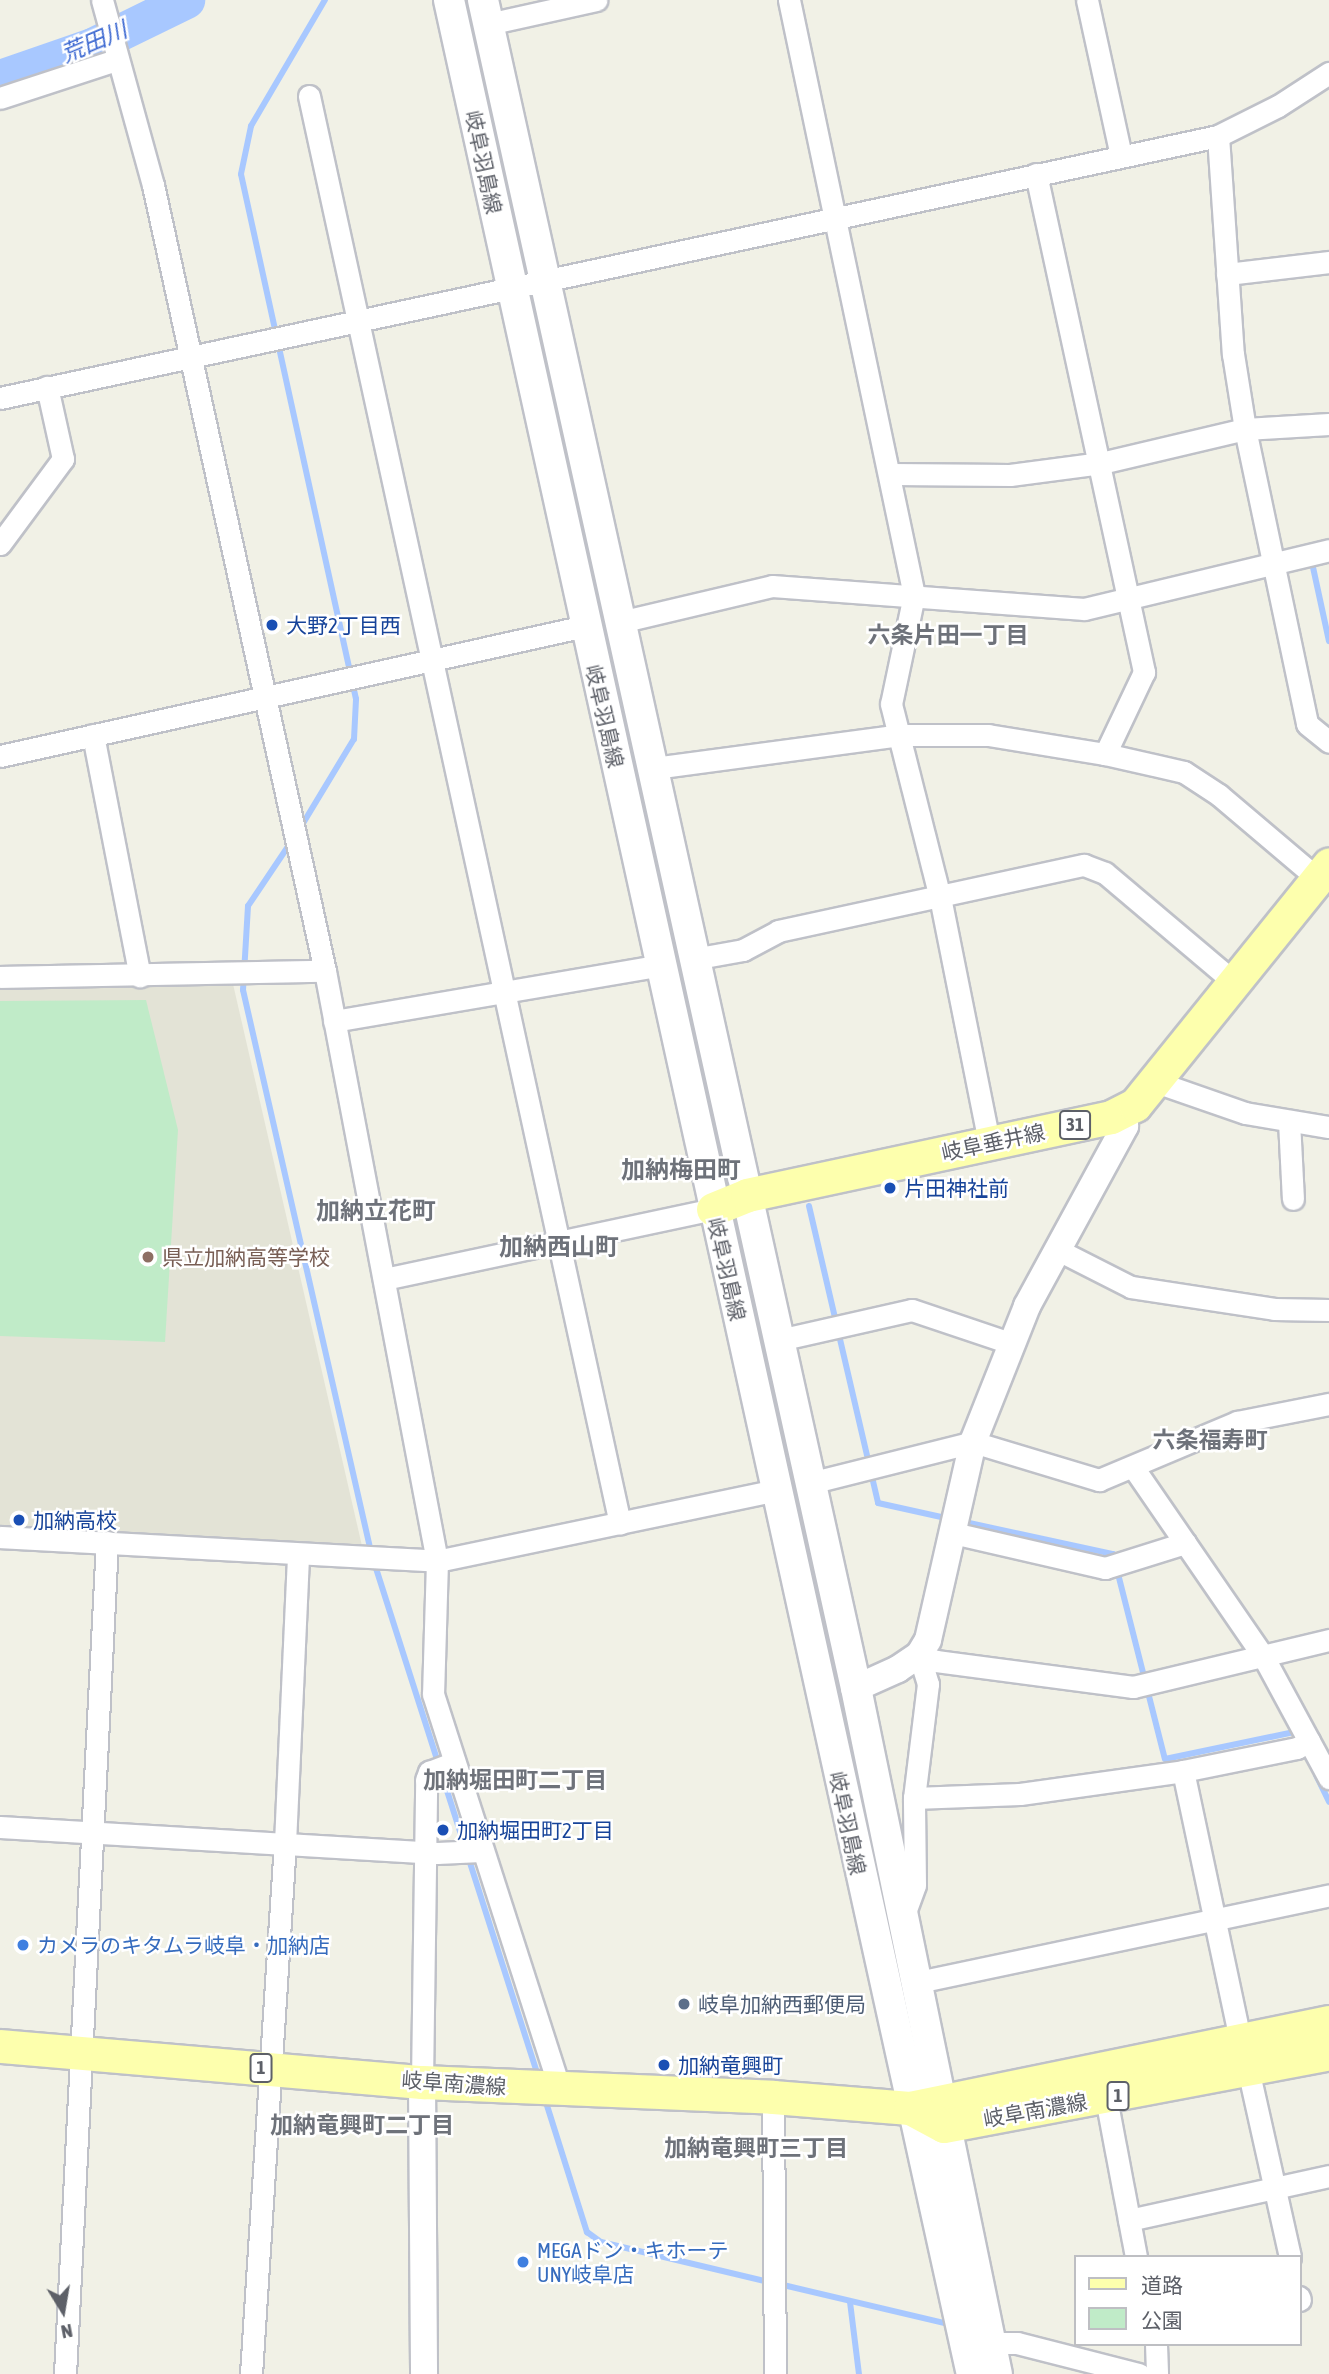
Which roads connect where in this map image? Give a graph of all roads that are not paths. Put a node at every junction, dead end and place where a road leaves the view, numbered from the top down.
1 (102, 0) edge
2 (449, 0) edge
3 (596, 0) edge
4 (789, 0) edge
5 (1087, 0) edge
6 (486, 12) edge
7 (116, 56) junction
8 (1329, 73) edge
9 (309, 96) dead end
10 (0, 99) edge
11 (1218, 136) junction
12 (1121, 156) junction
13 (1035, 174) junction
14 (838, 216) junction
15 (1329, 262) edge
16 (1227, 274) junction
17 (544, 280) junction
18 (511, 288) junction
19 (357, 319) junction
20 (191, 354) junction
21 (47, 387) junction
22 (0, 398) edge
23 (1329, 424) edge
24 (1245, 429) junction
25 (1101, 463) junction
26 (891, 474) junction
27 (0, 544) edge
28 (1329, 550) edge
29 (1272, 564) junction
30 (914, 596) junction
31 (1130, 598) junction
32 (620, 622) junction
33 (585, 626) junction
34 (430, 659) junction
35 (265, 698) junction
36 (93, 735) junction
37 (900, 735) junction
38 (1329, 742) edge
39 (1105, 754) junction
40 (0, 755) edge
41 (654, 768) junction
42 (1323, 872) edge
43 (940, 897) junction
44 (693, 959) junction
45 (661, 965) junction
46 (325, 971) junction
47 (140, 976) junction
48 (0, 977) edge
49 (1234, 982) junction
50 (504, 992) junction
51 (334, 1021) junction
52 (1156, 1082) junction
53 (1125, 1110) junction
54 (1289, 1121) junction
55 (1329, 1127) edge
56 (989, 1143) junction
57 (747, 1195) junction
58 (1293, 1199) dead end
59 (713, 1209) junction
60 (560, 1241) junction
61 (1056, 1249) junction
62 (384, 1279) junction
63 (1329, 1310) edge
64 (779, 1340) junction
65 (1010, 1343) junction
66 (1329, 1404) edge
67 (973, 1442) junction
68 (1133, 1467) junction
69 (810, 1483) junction
70 (777, 1490) junction
71 (620, 1524) junction
72 (953, 1533) junction
73 (0, 1537) edge
74 (107, 1542) junction
75 (1185, 1543) junction
76 (298, 1554) junction
77 (437, 1561) junction
78 (1329, 1640) edge
79 (919, 1654) junction
80 (1263, 1656) junction
81 (856, 1688) junction
82 (1309, 1741) junction
83 (443, 1767) junction
84 (1183, 1771) junction
85 (1329, 1778) edge
86 (914, 1798) junction
87 (0, 1827) edge
88 (94, 1833) junction
89 (285, 1843) junction
90 (470, 1852) junction
91 (428, 1853) junction
92 (1329, 1895) edge
93 (1215, 1919) junction
94 (902, 1924) junction
95 (913, 1983) junction
96 (1329, 2022) edge
97 (0, 2046) edge
98 (78, 2052) junction
99 (1329, 2053) edge
100 (1245, 2054) junction
101 (269, 2069) junction
102 (422, 2082) junction
103 (560, 2089) junction
104 (773, 2097) junction
105 (1106, 2098) junction
106 (931, 2112) junction
107 (1329, 2176) edge
108 (1275, 2188) junction
109 (1129, 2220) junction
110 (1136, 2255) edge
111 (1290, 2255) edge
112 (990, 2343) junction
113 (1156, 2346) edge
114 (65, 2374) edge
115 (251, 2374) edge
116 (424, 2374) edge
117 (775, 2374) edge
118 (972, 2374) edge
119 (997, 2374) edge
120 (1139, 2374) edge
121 (1157, 2374) edge

1 - 7 street
2 - 18 main road, 岐阜羽島線
3 - 6 street
4 - 14 street
5 - 12 street
6 - 17 main road, 岐阜羽島線
7 - 10 street
7 - 20 street
8 - 11 street
9 - 19 street
11 - 12 street
11 - 16 street
12 - 13 street
13 - 14 street
13 - 25 street
14 - 17 street
14 - 26 street
15 - 16 street
16 - 24 street
17 - 18 street
17 - 32 main road, 岐阜羽島線
18 - 19 street
18 - 33 main road, 岐阜羽島線
19 - 20 street
19 - 34 street
20 - 21 street
20 - 35 street
21 - 22 street
21 - 27 street
23 - 24 street
24 - 25 street
24 - 29 street
25 - 26 street
25 - 31 street
26 - 30 street
28 - 29 street
29 - 31 street
29 - 38 street
30 - 31 street
30 - 32 street
30 - 37 street
31 - 39 street
32 - 41 main road, 岐阜羽島線
33 - 34 street
33 - 45 main road, 岐阜羽島線
34 - 35 street
34 - 50 street
35 - 36 street
35 - 46 street
36 - 40 street
36 - 47 street
37 - 39 street
37 - 41 street
37 - 43 street
39 - 42 street
41 - 44 main road, 岐阜羽島線
42 - 49 main road, 岐阜垂井線 / 31
43 - 44 street
43 - 49 street
43 - 56 street
44 - 57 main road, 岐阜羽島線
45 - 50 street
45 - 59 main road, 岐阜羽島線
46 - 47 street
46 - 51 street
47 - 48 street
49 - 52 main road, 岐阜垂井線 / 31
50 - 51 street
50 - 60 street
51 - 62 street
52 - 53 main road, 岐阜垂井線 / 31
52 - 54 street
53 - 56 main road, 岐阜垂井線 / 31
53 - 61 street
54 - 55 street
54 - 58 street
56 - 57 main road, 岐阜垂井線 / 31
57 - 59 main road, 岐阜垂井線 / 31
57 - 64 main road, 岐阜羽島線
59 - 60 street
59 - 70 main road, 岐阜羽島線
60 - 62 street
60 - 71 street
61 - 63 street
61 - 65 street
62 - 77 street
64 - 65 street
64 - 69 main road, 岐阜羽島線
65 - 67 street
66 - 68 street
67 - 68 street
67 - 69 street
67 - 72 street
68 - 75 street
69 - 81 main road, 岐阜羽島線
70 - 71 street
70 - 106 main road, 岐阜羽島線
71 - 77 street
72 - 75 street
72 - 79 street
73 - 74 street
74 - 76 street
74 - 88 street
75 - 80 street
76 - 77 street
76 - 89 street
77 - 83 street
78 - 80 street
79 - 80 street
79 - 81 street
79 - 86 street
80 - 82 street
81 - 94 main road, 岐阜羽島線
82 - 84 street
82 - 85 street
83 - 90 street
83 - 91 street
84 - 86 street
84 - 93 street
86 - 94 street
87 - 88 street
88 - 89 street
88 - 98 street
89 - 91 street
89 - 101 street
90 - 91 street
90 - 103 street
91 - 102 street
92 - 93 street
93 - 95 street
93 - 100 street
94 - 95 main road, 岐阜羽島線
95 - 106 main road, 岐阜羽島線
96 - 100 main road, 岐阜南濃線 / 1
97 - 98 main road, 岐阜南濃線 / 1
98 - 101 main road, 岐阜南濃線 / 1
98 - 114 street
99 - 100 main road, 岐阜南濃線 / 1
100 - 105 main road, 岐阜南濃線 / 1
100 - 106 main road, 岐阜南濃線 / 1
100 - 108 street
101 - 102 main road, 岐阜南濃線 / 1
101 - 115 street
102 - 103 main road, 岐阜南濃線 / 1
102 - 116 street
103 - 104 main road, 岐阜南濃線 / 1
104 - 106 main road, 岐阜南濃線 / 1
104 - 117 street
105 - 106 main road, 岐阜南濃線 / 1
105 - 109 street
106 - 112 main road, 岐阜羽島線
106 - 118 main road, 岐阜羽島線
107 - 108 street
108 - 109 street
108 - 111 street
109 - 110 street
112 - 119 main road, 岐阜羽島線
112 - 120 street
113 - 121 street

